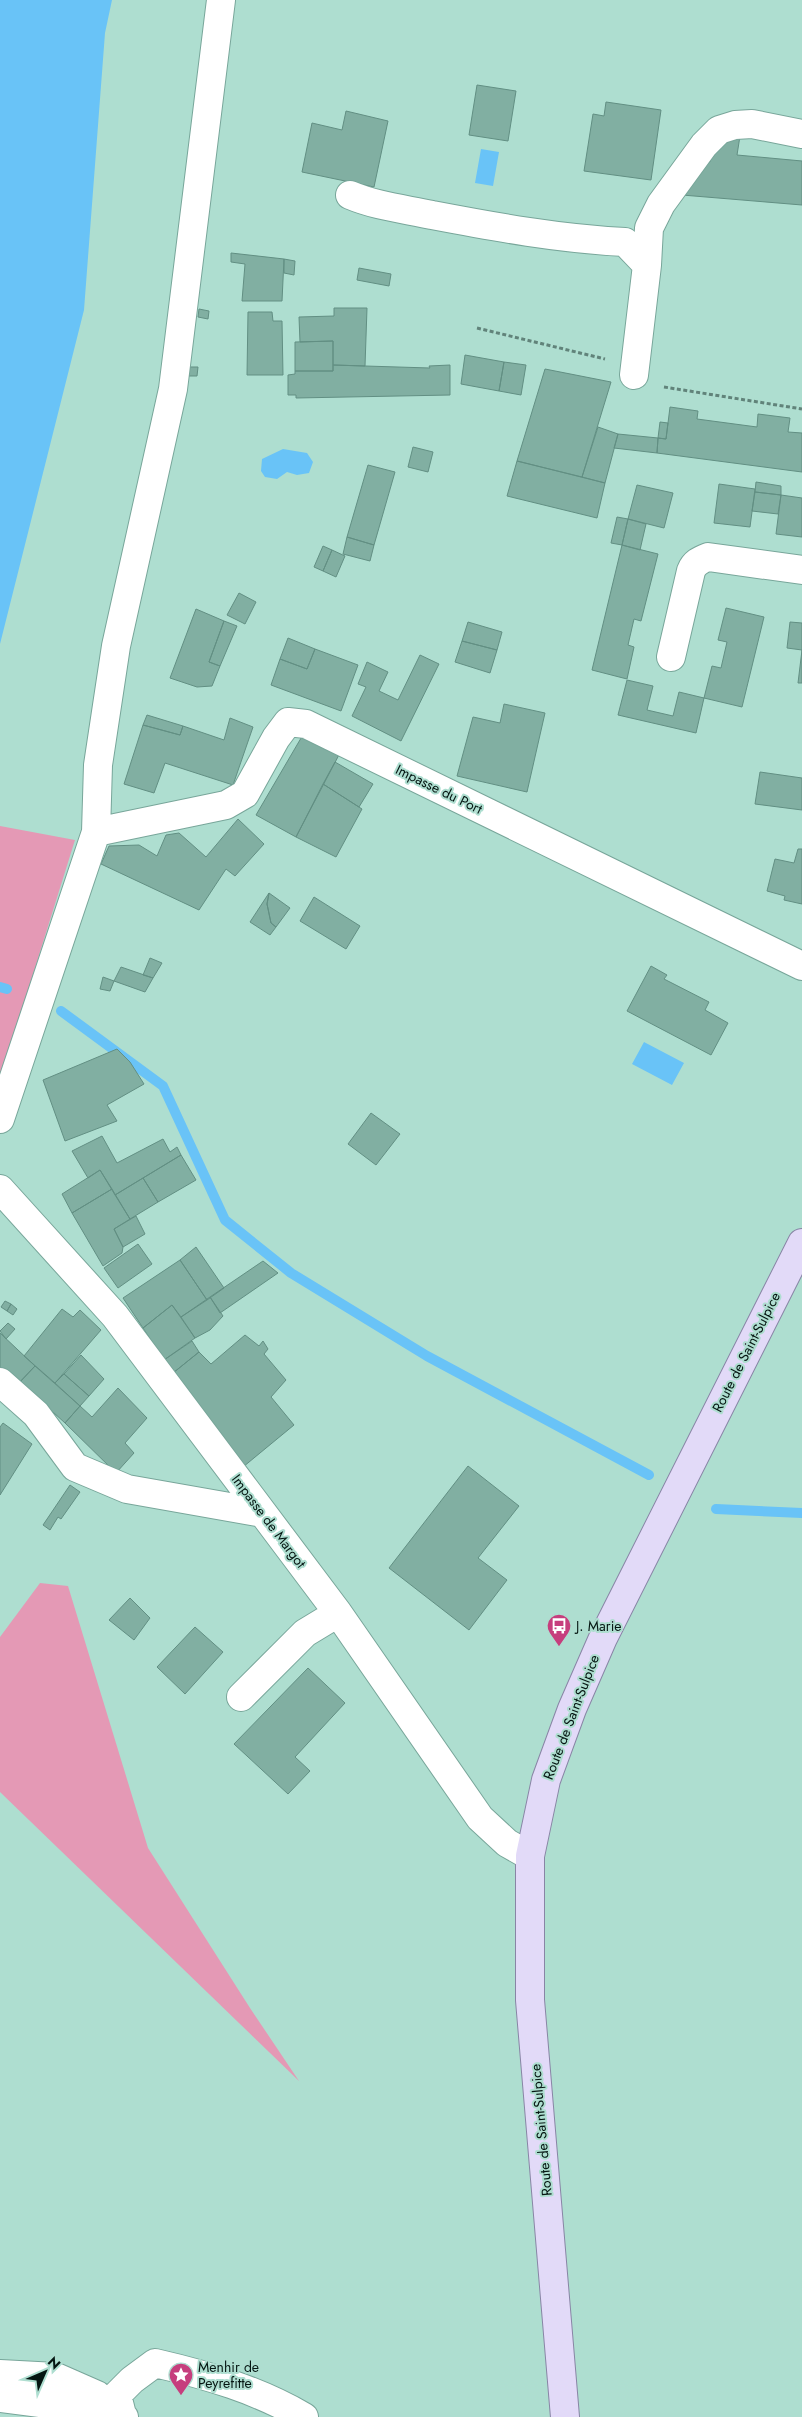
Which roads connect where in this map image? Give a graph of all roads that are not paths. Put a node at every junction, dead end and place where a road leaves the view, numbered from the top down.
1 (221, 0) edge
2 (802, 134) edge
3 (350, 195) dead end
4 (646, 265) junction
5 (634, 375) dead end
6 (802, 570) edge
7 (671, 656) dead end
8 (96, 832) junction
9 (802, 966) edge
10 (0, 1119) edge
11 (0, 1189) edge
12 (802, 1243) edge
13 (0, 1382) edge
14 (263, 1513) junction
15 (338, 1613) junction
16 (241, 1697) dead end
17 (530, 1856) junction
18 (0, 2374) edge
19 (0, 2398) edge
20 (116, 2416) edge
21 (304, 2417) edge
22 (565, 2417) edge

1 - 8 street
2 - 4 street
3 - 4 street
4 - 5 street
6 - 7 street
8 - 9 street, Impasse du Port
8 - 10 street
11 - 14 street, Impasse de Margot
12 - 17 main road, Route de Saint-Sulpice
13 - 14 street
14 - 15 street, Impasse de Margot
15 - 16 street
15 - 17 street, Impasse de Margot
17 - 22 main road, Route de Saint-Sulpice
18 - 20 street
19 - 20 street
20 - 21 street

